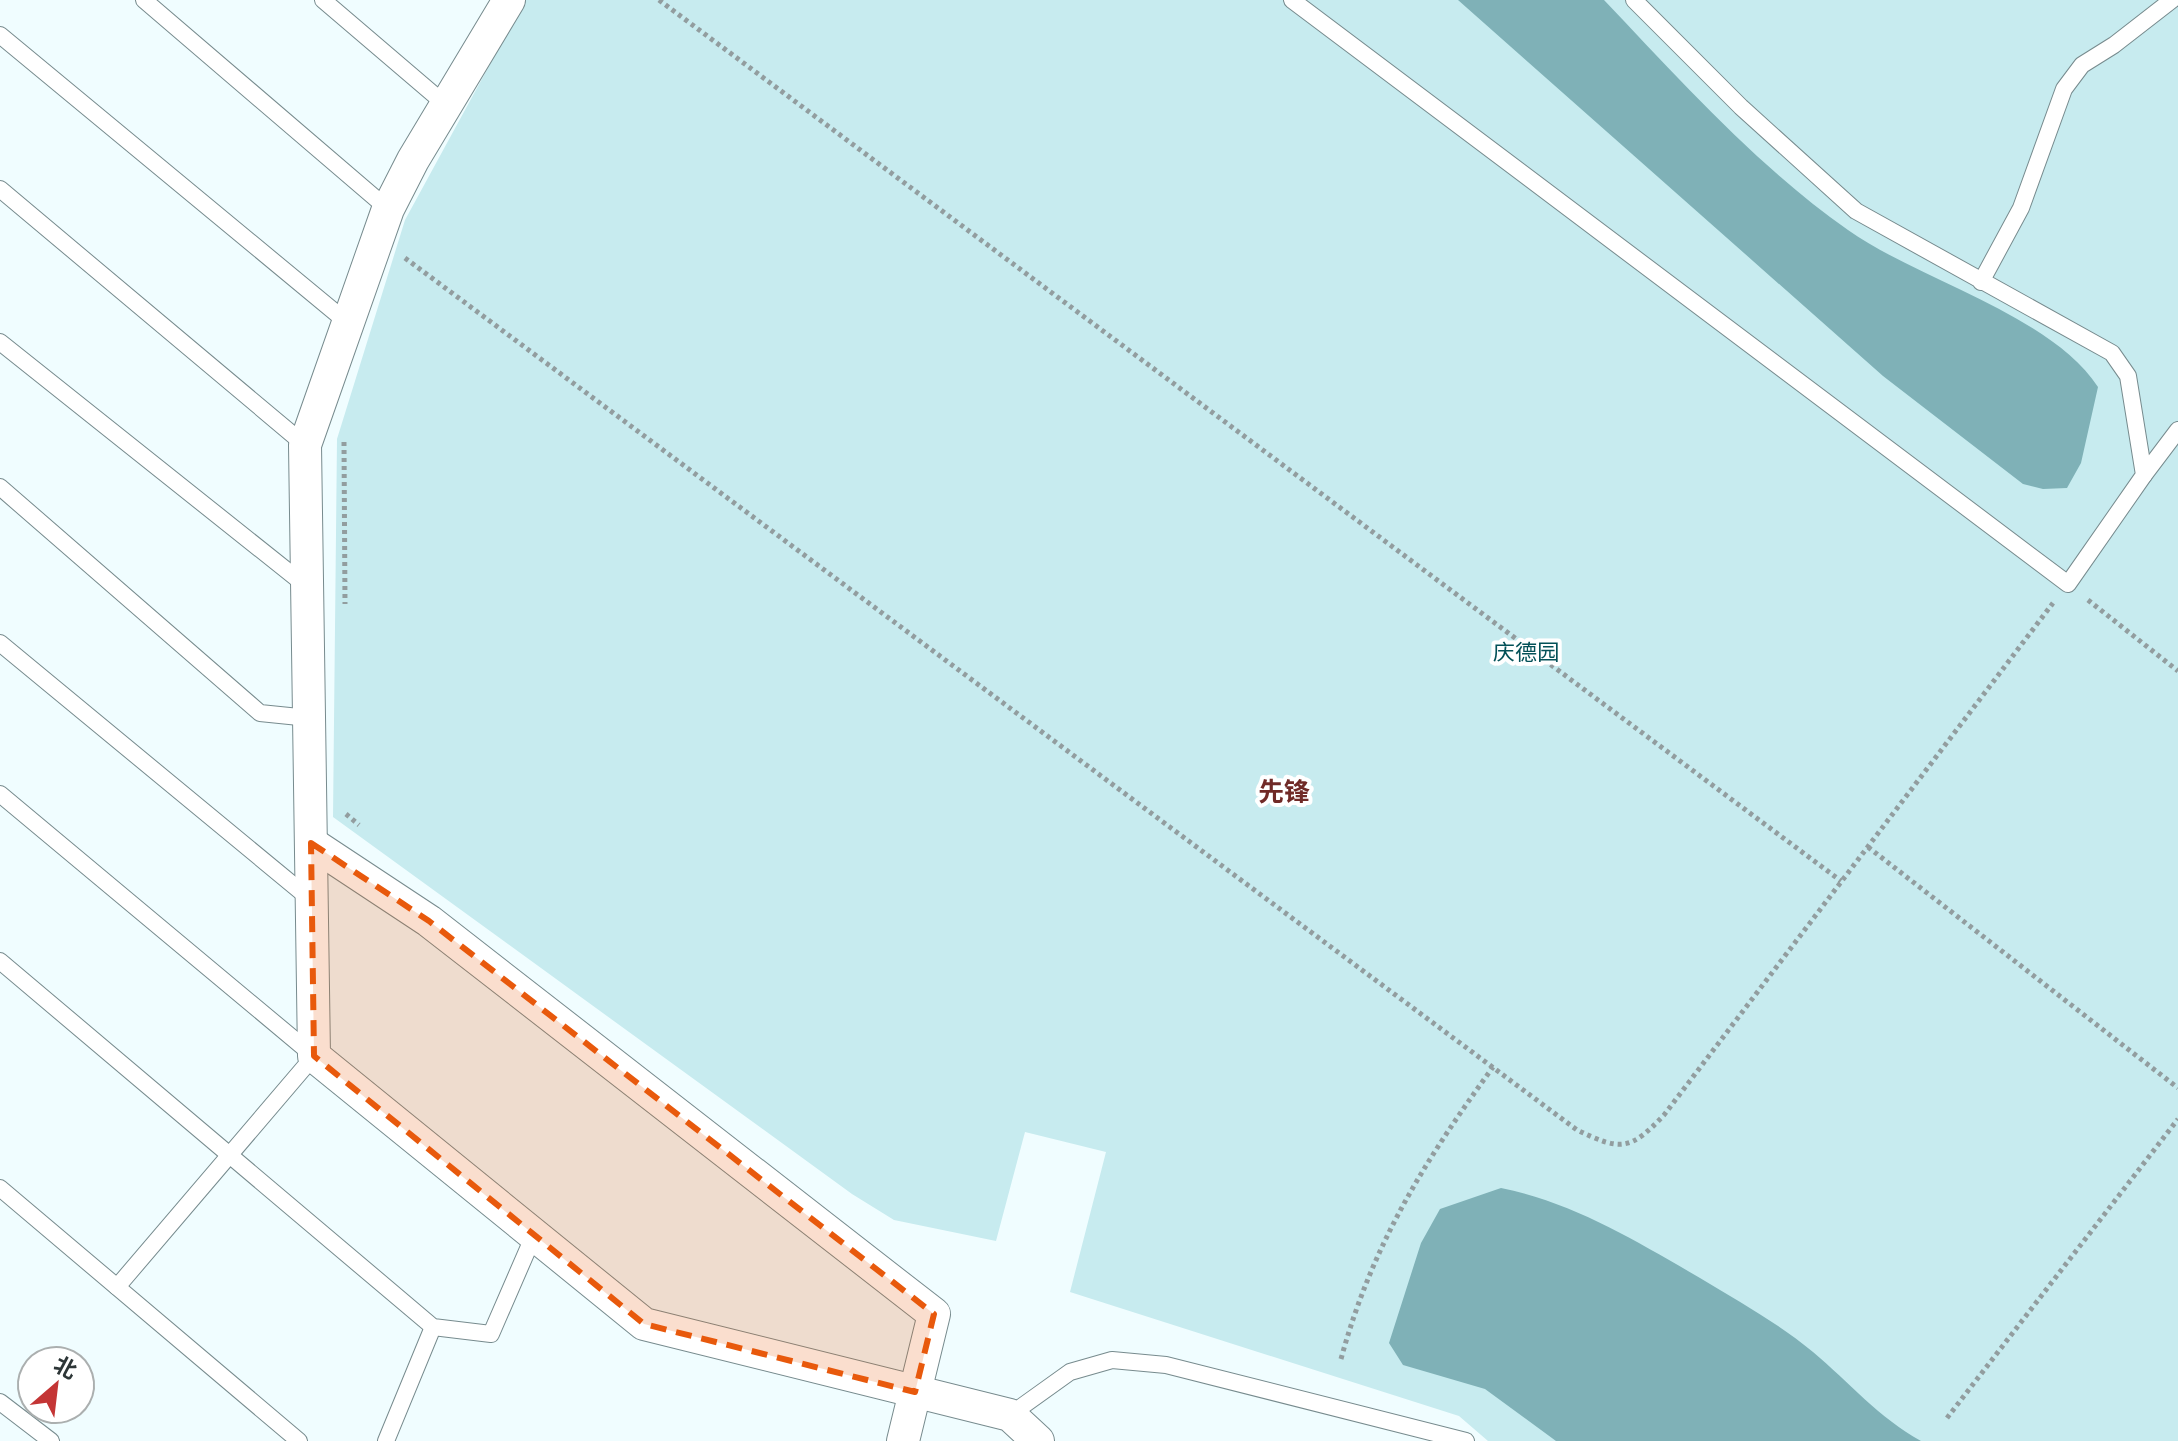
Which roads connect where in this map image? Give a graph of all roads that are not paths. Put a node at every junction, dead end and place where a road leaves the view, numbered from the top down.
1 (144, 0) edge
2 (323, 0) edge
3 (509, 0) edge
4 (1292, 0) edge
5 (1634, 0) edge
6 (2172, 0) edge
7 (0, 35) edge
8 (446, 105) junction
9 (0, 189) edge
10 (388, 209) junction
11 (1981, 282) junction
12 (348, 323) junction
13 (0, 342) edge
14 (2178, 430) edge
15 (305, 445) junction
16 (2144, 475) junction
17 (0, 487) edge
18 (307, 586) junction
19 (0, 643) edge
20 (309, 718) junction
21 (0, 794) edge
22 (311, 843) junction
23 (312, 900) junction
24 (0, 961) edge
25 (314, 1056) junction
26 (230, 1156) junction
27 (0, 1188) edge
28 (534, 1235) junction
29 (117, 1287) junction
30 (433, 1327) junction
31 (915, 1392) junction
32 (0, 1402) edge
33 (1010, 1415) junction
34 (51, 1441) edge
35 (299, 1441) edge
36 (386, 1441) edge
37 (903, 1441) edge
38 (1038, 1441) edge
39 (1466, 1441) edge

1 - 10 lane
2 - 8 lane
3 - 8 street
4 - 16 lane
5 - 11 lane
6 - 11 lane
7 - 12 lane
8 - 10 street
9 - 15 lane
10 - 12 street
11 - 16 lane
12 - 15 street
13 - 18 lane
14 - 16 lane
15 - 18 street
17 - 20 lane
18 - 20 street
19 - 23 lane
20 - 22 street
21 - 25 lane
22 - 23 street
22 - 31 street
23 - 25 street
24 - 26 lane
25 - 26 lane
25 - 28 street
26 - 29 lane
26 - 30 lane
27 - 29 lane
28 - 30 lane
28 - 31 street
29 - 35 lane
30 - 36 lane
31 - 33 street
31 - 37 street
32 - 34 lane
33 - 38 street
33 - 39 lane

